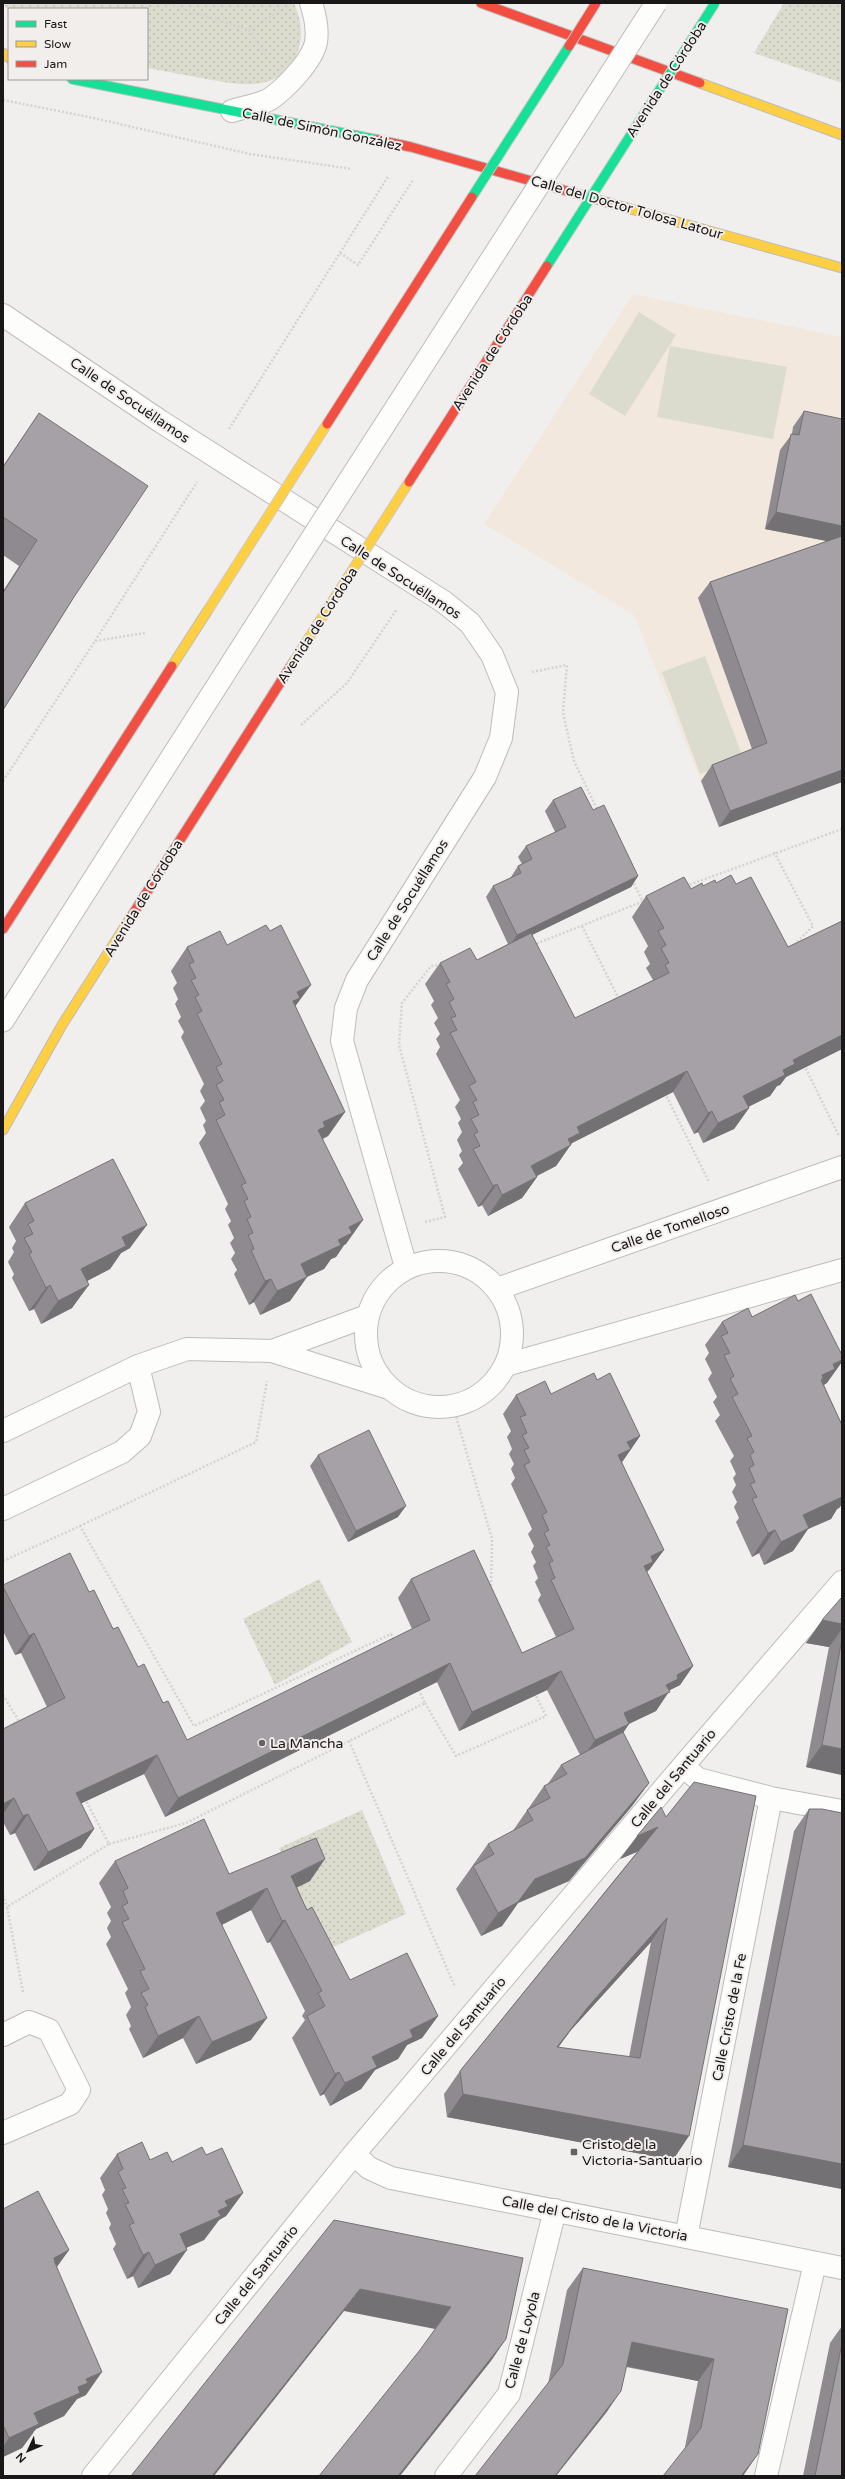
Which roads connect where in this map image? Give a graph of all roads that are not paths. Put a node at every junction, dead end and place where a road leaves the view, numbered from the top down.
1 (311, 3) edge
2 (481, 3) edge
3 (596, 3) edge
4 (656, 3) edge
5 (715, 3) edge
6 (77, 80) edge
7 (232, 110) junction
8 (842, 135) edge
9 (411, 147) joint
10 (842, 268) edge
11 (3, 315) edge
12 (3, 929) edge
13 (3, 1021) edge
14 (3, 1130) edge
15 (842, 1167) edge
16 (406, 1267) junction
17 (842, 1270) edge
18 (497, 1289) junction
19 (367, 1316) junction
20 (272, 1351) junction
21 (506, 1365) junction
22 (138, 1366) junction
23 (389, 1388) junction
24 (3, 1431) edge
25 (3, 1509) edge
26 (842, 1582) edge
27 (683, 1766) junction
28 (771, 1798) junction
29 (842, 1811) edge
30 (3, 2035) edge
31 (3, 2133) edge
32 (354, 2154) junction
33 (555, 2210) junction
34 (686, 2237) junction
35 (814, 2263) junction
36 (842, 2268) edge
37 (93, 2476) edge
38 (446, 2476) edge
39 (766, 2476) edge

1 - 7 street, Calle de Simón González
2 - 8 main road
3 - 12 main road, bridge
4 - 13 lane, bridge
5 - 14 main road, Avenida de Córdoba, bridge
6 - 7 main road, Calle de Simón González
7 - 9 main road, Calle de Simón González
9 - 10 main road, Calle del Doctor Tolosa Latour
11 - 16 street, Calle de Socuéllamos
15 - 18 street, Calle de Tomelloso
16 - 18 street
16 - 19 street
17 - 21 street
18 - 21 street
19 - 20 street
19 - 23 street
20 - 22 street
20 - 23 street
21 - 23 street
22 - 24 street
22 - 25 street
26 - 27 street, Calle del Santuario
27 - 28 street
27 - 32 street, Calle del Santuario
28 - 29 street
28 - 34 street, Calle Cristo de la Fe
30 - 31 street
32 - 33 street, Calle del Cristo de la Victoria
32 - 37 street, Calle del Santuario
33 - 34 street, Calle del Cristo de la Victoria
33 - 38 street, Calle de Loyola
34 - 35 street, Calle del Cristo de la Victoria
35 - 36 street, Calle del Cristo de la Victoria
35 - 39 street

